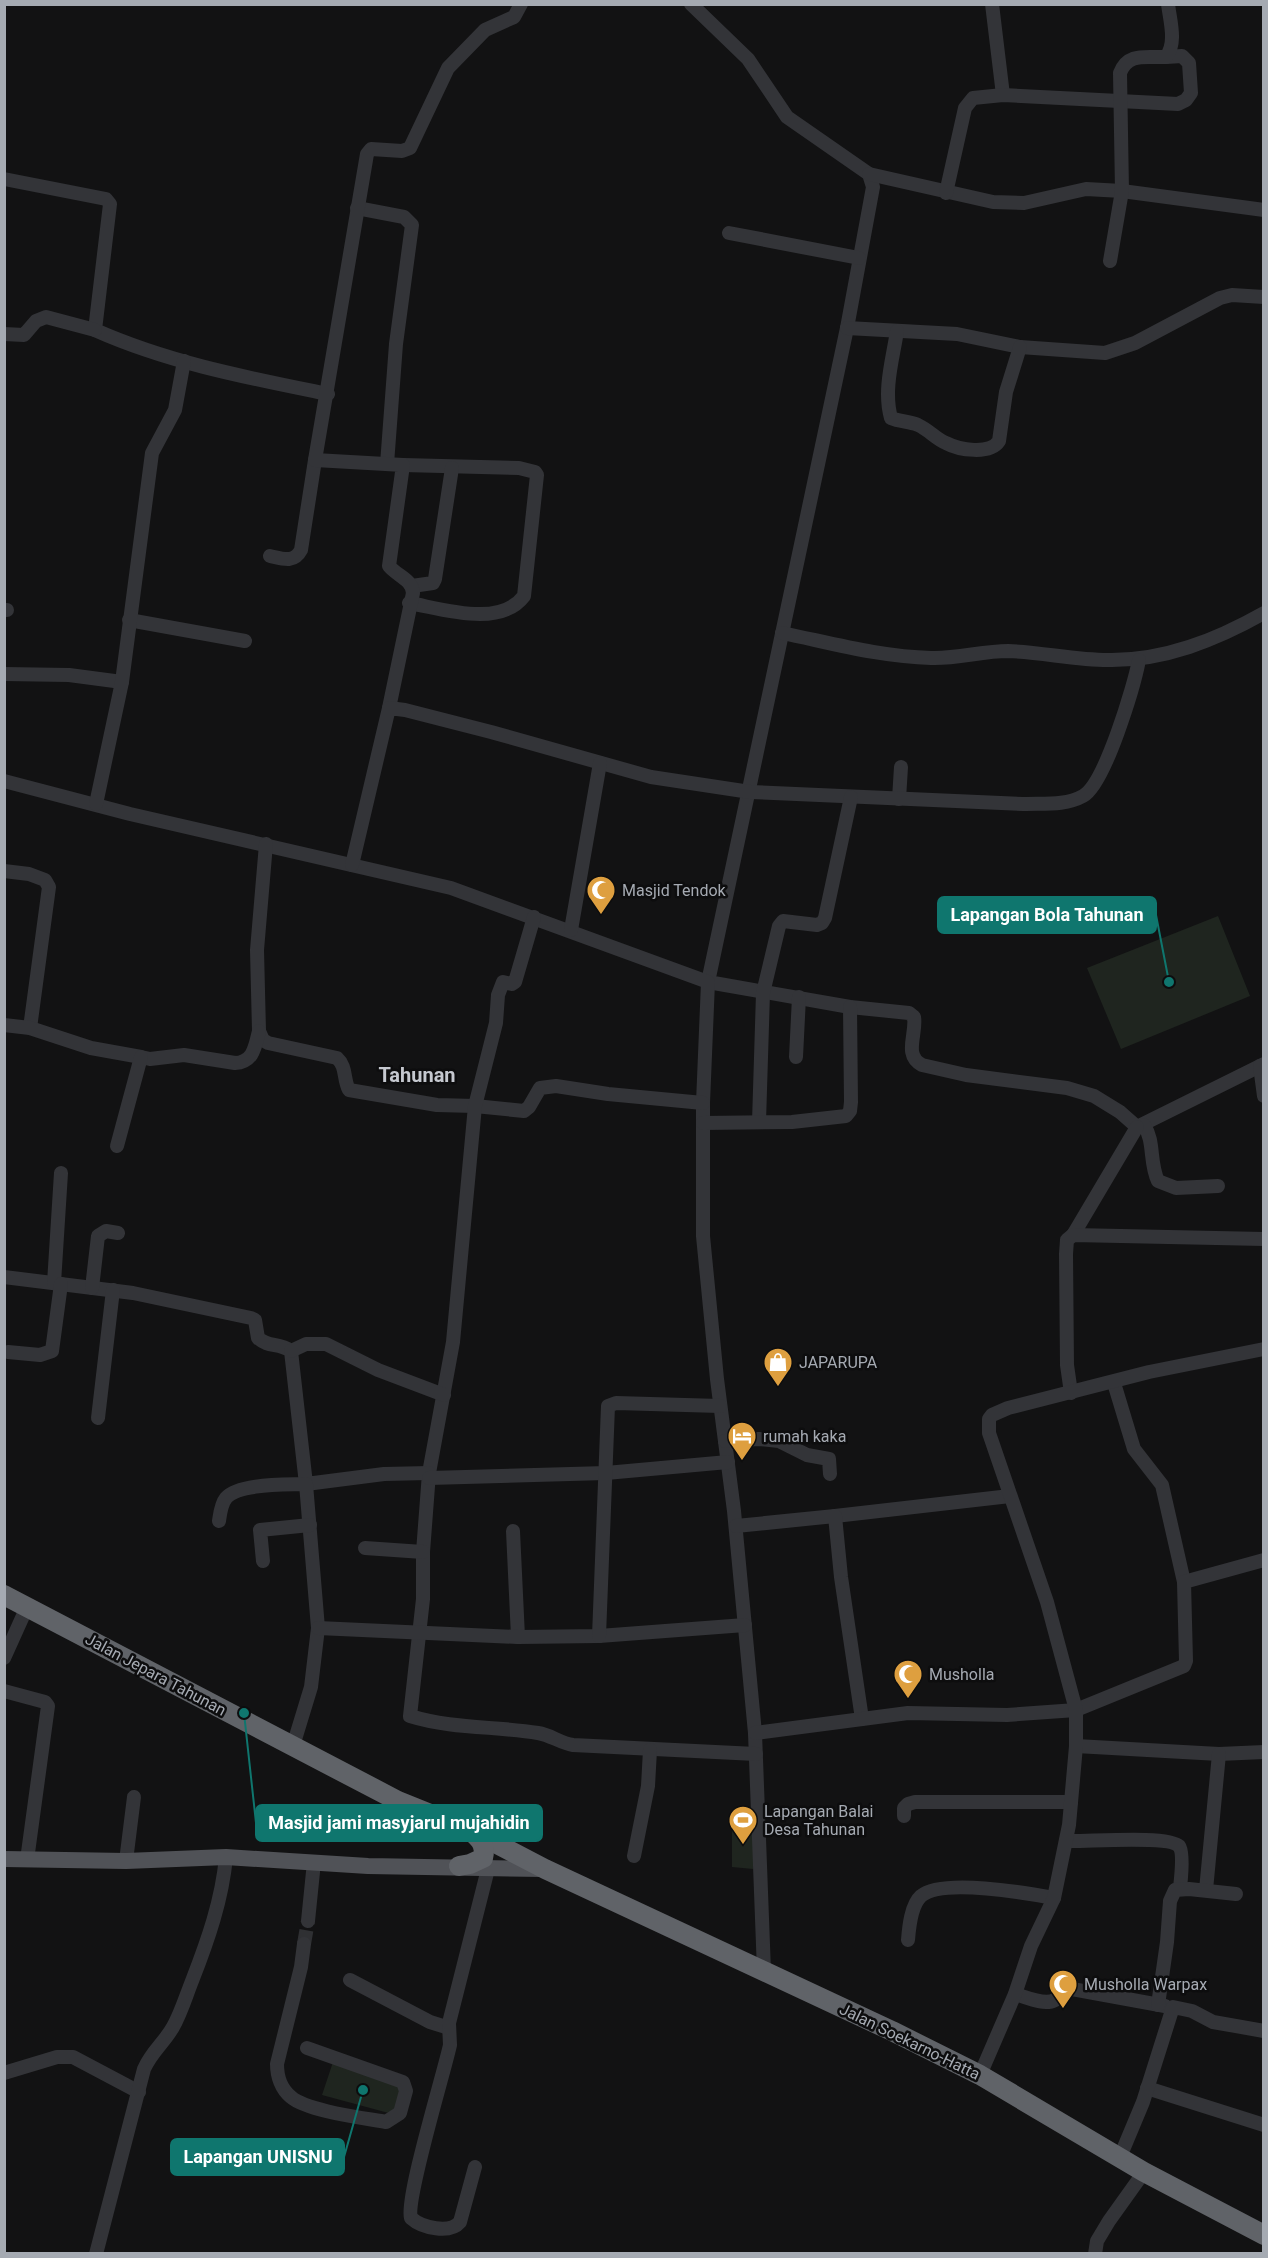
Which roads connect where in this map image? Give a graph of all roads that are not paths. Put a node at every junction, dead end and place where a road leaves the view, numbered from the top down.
1 (521, 4) edge
2 (691, 4) edge
3 (992, 4) edge
4 (1168, 4) edge
5 (1166, 57) junction
6 (1003, 95) junction
7 (1121, 102) junction
8 (869, 174) junction
9 (4, 179) edge
10 (1122, 191) junction
11 (946, 193) junction
12 (357, 208) junction
13 (1263, 210) edge
14 (729, 234) dead end
15 (859, 258) junction
16 (1110, 261) dead end
17 (1263, 297) edge
18 (847, 328) junction
19 (95, 330) junction
20 (897, 331) junction
21 (4, 334) edge
22 (1020, 347) junction
23 (184, 362) junction
24 (328, 394) junction
25 (315, 460) junction
26 (387, 464) junction
27 (403, 465) junction
28 (452, 468) junction
29 (270, 556) dead end
30 (412, 586) junction
31 (409, 603) junction
32 (1263, 613) edge
33 (129, 620) junction
34 (782, 633) junction
35 (244, 641) dead end
36 (1140, 660) junction
37 (4, 674) edge
38 (122, 682) junction
39 (389, 708) junction
40 (600, 763) junction
41 (901, 767) dead end
42 (4, 781) edge
43 (750, 792) junction
44 (852, 797) junction
45 (899, 799) junction
46 (96, 804) junction
47 (266, 844) junction
48 (352, 865) junction
49 (4, 871) edge
50 (534, 917) junction
51 (571, 930) junction
52 (708, 982) junction
53 (763, 993) junction
54 (799, 997) junction
55 (850, 1007) junction
56 (4, 1025) edge
57 (30, 1028) junction
58 (260, 1030) junction
59 (141, 1057) junction
60 (796, 1057) dead end
61 (1262, 1065) edge
62 (1263, 1096) edge
63 (703, 1103) junction
64 (475, 1106) junction
65 (759, 1122) junction
66 (703, 1123) junction
67 (1141, 1126) junction
68 (117, 1146) dead end
69 (61, 1173) dead end
70 (1218, 1185) dead end
71 (118, 1233) dead end
72 (1073, 1235) junction
73 (1263, 1239) edge
74 (4, 1277) edge
75 (57, 1283) junction
76 (92, 1287) junction
77 (113, 1290) junction
78 (1263, 1349) edge
79 (291, 1351) junction
80 (8, 1352) dead end
81 (1114, 1383) junction
82 (1071, 1393) junction
83 (444, 1395) junction
84 (720, 1406) junction
85 (98, 1418) dead end
86 (725, 1442) junction
87 (728, 1462) junction
88 (606, 1473) junction
89 (830, 1474) dead end
90 (429, 1475) junction
91 (306, 1484) junction
92 (1010, 1496) junction
93 (835, 1516) junction
94 (219, 1521) dead end
95 (310, 1525) junction
96 (736, 1526) junction
97 (513, 1531) dead end
98 (365, 1548) dead end
99 (423, 1552) junction
100 (1263, 1560) edge
101 (263, 1561) dead end
102 (1184, 1582) junction
103 (4, 1595) edge
104 (27, 1607) junction
105 (745, 1625) junction
106 (318, 1628) junction
107 (420, 1632) junction
108 (598, 1636) junction
109 (518, 1637) junction
110 (4, 1658) edge
111 (4, 1691) edge
112 (1076, 1710) junction
113 (862, 1719) junction
114 (755, 1733) junction
115 (293, 1746) junction
116 (1076, 1746) junction
117 (650, 1750) junction
118 (1263, 1752) edge
119 (756, 1754) junction
120 (1219, 1754) junction
121 (134, 1797) dead end
122 (1071, 1803) junction
123 (904, 1816) dead end
124 (470, 1830) junction
125 (1066, 1841) junction
126 (634, 1856) dead end
127 (226, 1857) junction
128 (4, 1859) edge
129 (27, 1860) junction
130 (126, 1861) junction
131 (314, 1863) junction
132 (459, 1866) junction
133 (488, 1869) junction
134 (545, 1869) junction
135 (1180, 1888) junction
136 (1206, 1890) junction
137 (1236, 1894) dead end
138 (1054, 1898) junction
139 (308, 1921) tunnel mouth
140 (908, 1940) dead end
141 (304, 1944) tunnel mouth
142 (764, 1971) junction
143 (350, 1980) dead end
144 (1015, 1994) junction
145 (1158, 2005) junction
146 (1173, 2007) junction
147 (449, 2028) junction
148 (1263, 2031) edge
149 (307, 2048) dead end
150 (4, 2073) edge
151 (980, 2075) junction
152 (1147, 2088) junction
153 (139, 2092) junction
154 (1263, 2125) edge
155 (1120, 2157) junction
156 (475, 2167) dead end
157 (1144, 2172) junction
158 (1263, 2235) edge
159 (96, 2253) edge
160 (1095, 2253) edge

1 - 12 street
2 - 8 street
3 - 6 street
4 - 5 street
5 - 7 street
5 - 7 street
6 - 7 street
6 - 11 street
7 - 10 street
8 - 11 street
8 - 15 street
9 - 19 street
10 - 11 street
10 - 13 street
10 - 16 street
12 - 24 street
12 - 26 street
14 - 15 street
15 - 18 street
17 - 22 street
18 - 20 street
18 - 34 street
19 - 21 street
19 - 23 street
20 - 22 street
20 - 22 street
23 - 24 street
23 - 33 street
24 - 25 street
25 - 26 street
25 - 29 street
26 - 27 street
27 - 28 street
27 - 30 street
28 - 30 street
28 - 31 street
30 - 31 street
31 - 39 street
32 - 36 street
33 - 35 street
33 - 38 street
34 - 36 street
34 - 43 street
36 - 45 street
37 - 38 street
38 - 46 street
39 - 40 street
39 - 48 street
40 - 43 street
40 - 51 street
41 - 45 street
42 - 46 street
43 - 44 street
43 - 52 street
44 - 45 street
44 - 53 street
46 - 47 street
47 - 48 street
47 - 58 street
48 - 50 street
49 - 57 street
50 - 51 street
50 - 64 street
51 - 52 street
52 - 53 street
52 - 63 street
53 - 54 street
53 - 65 street
54 - 55 street
54 - 60 street
55 - 65 street
55 - 67 street
56 - 57 street
57 - 59 street
58 - 59 street
58 - 64 street
59 - 68 street
61 - 62 street
61 - 67 street
63 - 64 street
63 - 66 street
64 - 83 street
65 - 66 street
66 - 84 street
67 - 70 street
67 - 72 street
69 - 75 street
71 - 76 street
72 - 73 street
72 - 82 street
74 - 75 street
75 - 76 street
75 - 80 street
76 - 77 street
77 - 79 street
77 - 85 street
78 - 81 street
79 - 83 street
79 - 91 street
81 - 82 street
81 - 102 street
82 - 92 street
83 - 90 street
84 - 86 street
84 - 88 street
86 - 87 street
86 - 89 street
87 - 88 street
87 - 96 street
88 - 90 street
88 - 108 street
90 - 91 street
90 - 99 street
91 - 94 street
91 - 95 street
92 - 93 street
92 - 112 street
93 - 96 street
93 - 113 street
95 - 101 street
95 - 106 street
96 - 105 street
97 - 109 street
98 - 99 street
99 - 107 street
100 - 102 street
102 - 112 street
103 - 104 highway, Jalan Jepara Tahunan
104 - 110 street
104 - 115 highway, Jalan Jepara Tahunan
105 - 108 street
105 - 114 street
106 - 107 street
106 - 115 street
107 - 109 street
107 - 117 street
108 - 109 street
111 - 129 street
112 - 113 street
112 - 116 street
113 - 114 street
114 - 119 street
115 - 124 highway, Jalan Jepara Tahunan
116 - 120 street
116 - 122 street
117 - 119 street
117 - 126 street
118 - 120 street
119 - 142 street
120 - 136 street
121 - 130 street
122 - 123 street
122 - 125 street
124 - 132 highway
124 - 134 highway, Jalan Jepara Tahunan
125 - 135 street
125 - 138 street
127 - 130 main road
127 - 131 main road
127 - 153 street
128 - 129 main road
129 - 130 main road
131 - 132 main road
131 - 139 street
132 - 133 main road
133 - 134 main road
133 - 147 street
134 - 142 highway, Jalan Soekarno-Hatta
135 - 136 street
135 - 145 street
136 - 137 street
138 - 140 street
138 - 144 street
141 - 149 street
142 - 151 highway, Jalan Soekarno-Hatta
143 - 147 street
144 - 145 street
144 - 151 street
145 - 146 street
146 - 148 street
146 - 152 street
147 - 156 street
150 - 153 street
151 - 155 highway, Jalan Soekarno-Hatta
152 - 154 street
152 - 155 street
153 - 159 street
155 - 157 highway, Jalan Soekarno-Hatta
157 - 158 highway, Jalan Soekarno-Hatta
157 - 160 street

